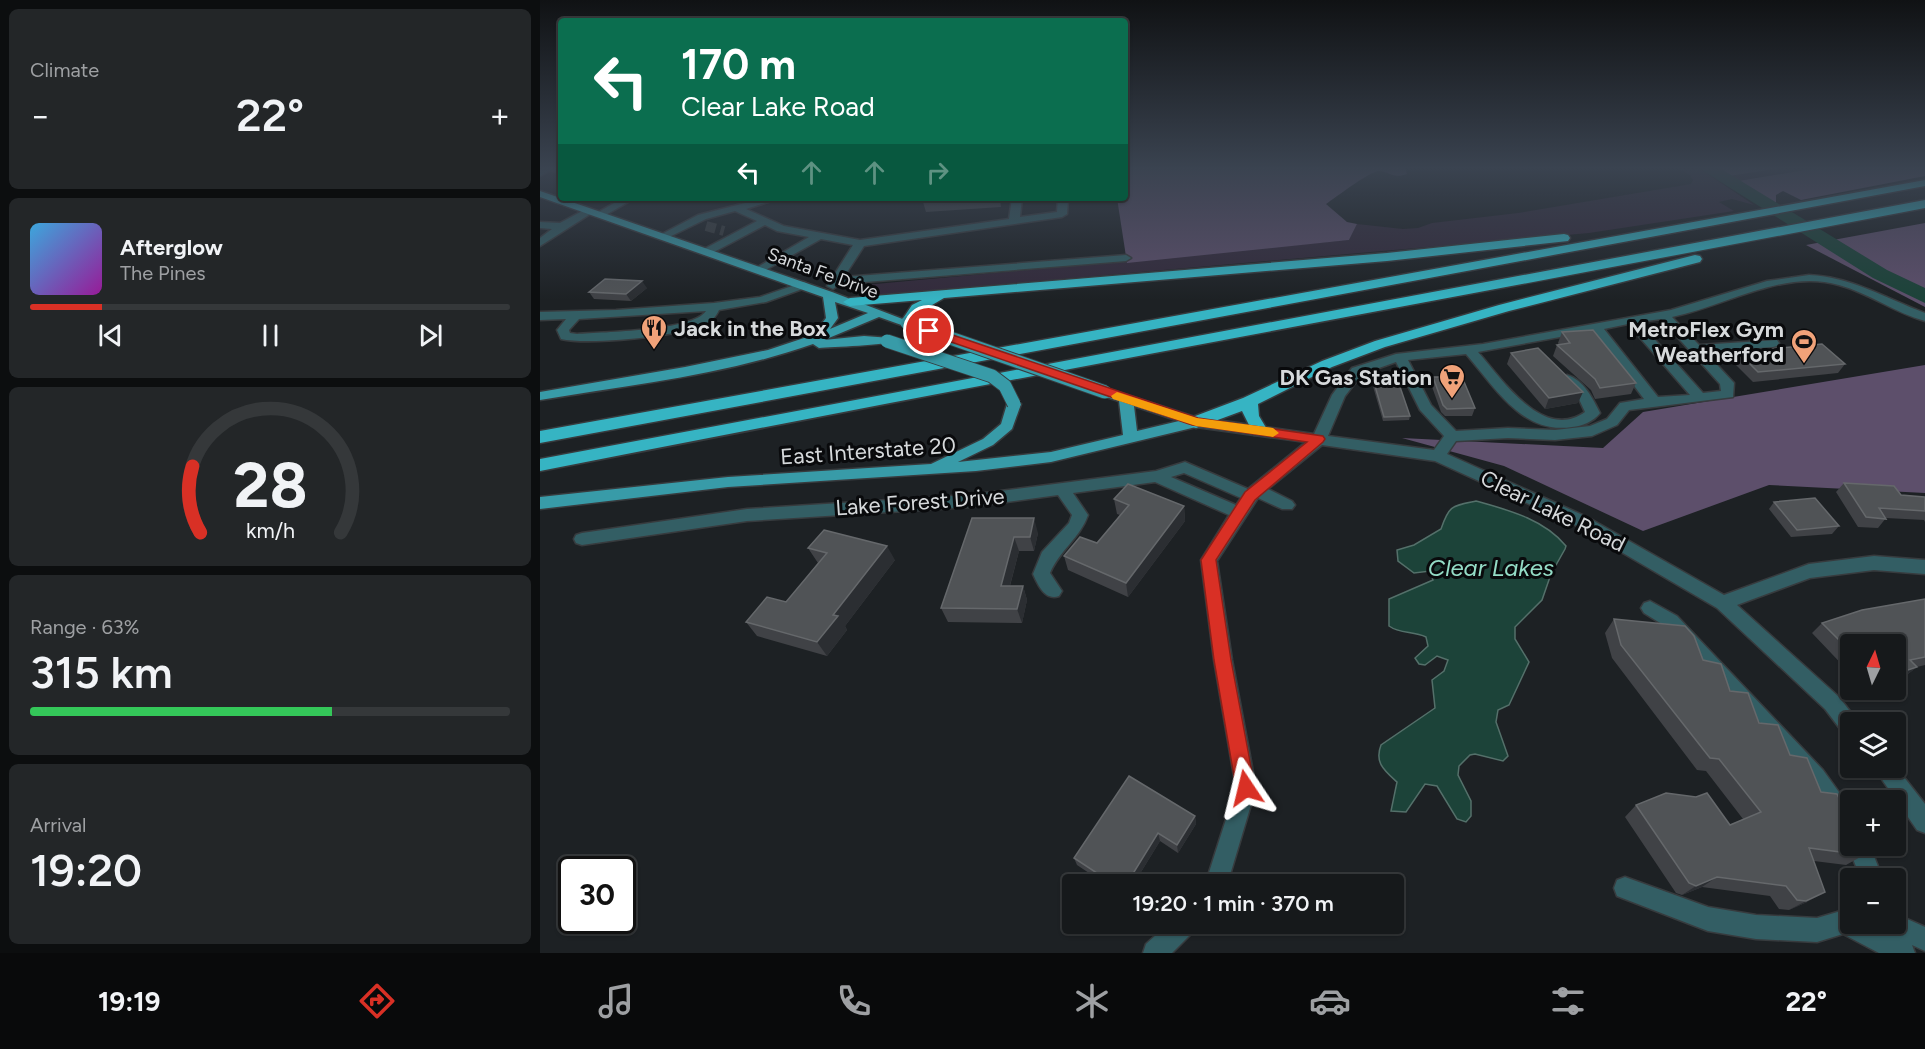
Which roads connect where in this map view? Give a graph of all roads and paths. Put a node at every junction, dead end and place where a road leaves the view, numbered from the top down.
1 (590, 211) edge
2 (592, 211) edge
3 (721, 211) edge
4 (744, 211) edge
5 (1015, 211) edge
6 (1062, 211) edge
7 (1770, 211) edge
8 (1889, 211) edge
9 (693, 221) junction
10 (765, 221) junction
11 (1014, 221) junction
12 (540, 225) edge
13 (562, 226) junction
14 (706, 226) tunnel mouth
15 (724, 231) tunnel mouth
16 (1772, 234) junction
17 (663, 236) junction
18 (738, 236) junction
19 (819, 236) junction
20 (1626, 238) junction
21 (540, 243) edge
22 (860, 243) junction
23 (708, 251) junction
24 (1126, 258) dead end
25 (760, 270) junction
26 (837, 281) junction
27 (804, 285) junction
28 (828, 294) junction
29 (944, 295) junction
30 (916, 297) junction
31 (850, 302) junction
32 (714, 307) junction
33 (879, 313) junction
34 (576, 315) junction
35 (1663, 315) junction
36 (540, 316) edge
37 (1925, 317) edge
38 (1631, 320) junction
39 (907, 323) junction
40 (1596, 327) junction
41 (817, 339) junction
42 (1773, 343) dead end
43 (1696, 349) junction
44 (1470, 350) junction
45 (773, 352) junction
46 (1400, 357) junction
47 (1559, 372) edge
48 (540, 396) edge
49 (1700, 398) junction
50 (1126, 400) junction
51 (1249, 402) junction
52 (1654, 402) junction
53 (1196, 422) junction
54 (1260, 431) junction
55 (1452, 436) junction
56 (540, 437) edge
57 (1131, 438) junction
58 (1319, 439) junction
59 (1438, 456) junction
60 (540, 465) edge
61 (932, 468) junction
62 (1156, 476) junction
63 (1063, 490) junction
64 (1254, 493) junction
65 (540, 503) edge
66 (1287, 505) dead end
67 (1239, 513) junction
68 (582, 539) dead end
69 (1925, 567) edge
70 (1053, 591) dead end
71 (1723, 603) junction
72 (1650, 608) dead end
73 (1840, 713) edge
74 (1892, 778) edge
75 (1840, 811) edge
76 (1925, 822) edge
77 (1219, 874) edge
78 (1625, 888) dead end
79 (1840, 923) edge
80 (1906, 930) edge
81 (1175, 934) edge
82 (1870, 934) edge
83 (1925, 939) edge
84 (1155, 953) edge
85 (1903, 953) edge

1 - 13 street
2 - 17 main road, Santa Fe Drive
3 - 9 street
4 - 10 street
5 - 11 street
6 - 11 street
7 - 20 highway
8 - 16 highway
9 - 14 street
9 - 17 street
10 - 18 street
10 - 19 street
11 - 22 street
12 - 13 street
13 - 21 street
15 - 18 street
16 - 51 highway
16 - 60 highway
17 - 23 main road, Santa Fe Drive
18 - 23 street
19 - 22 street
19 - 25 street
20 - 29 highway
20 - 56 highway
22 - 26 street
23 - 25 main road, Santa Fe Drive
24 - 26 street
25 - 27 main road, Santa Fe Drive
26 - 28 street
27 - 28 main road, Santa Fe Drive
27 - 32 street
28 - 31 main road, Santa Fe Drive
28 - 41 main road
29 - 30 highway
29 - 39 highway
30 - 31 highway
30 - 33 highway
31 - 33 main road, Santa Fe Drive
32 - 34 street
32 - 34 street
33 - 39 main road, Santa Fe Drive
33 - 41 main road
34 - 36 street
35 - 37 street
35 - 38 street
35 - 43 street
38 - 40 street
38 - 49 street
39 - 50 main road, Santa Fe Drive, bridge
40 - 44 street
40 - 52 street
41 - 45 main road
42 - 43 street
43 - 49 street
44 - 46 street
44 - 47 street
45 - 48 main road
45 - 61 main road, bridge
46 - 55 street
46 - 58 street
49 - 52 street
50 - 53 main road, Santa Fe Drive
50 - 57 main road
51 - 53 highway
51 - 54 highway
52 - 55 street
53 - 54 street, Clear Lake Road
53 - 57 main road, East Interstate 20
54 - 58 street, Clear Lake Road
55 - 59 street
57 - 61 main road, East Interstate 20
58 - 59 street, Clear Lake Road
58 - 64 street
59 - 71 street, Clear Lake Road
61 - 65 main road, East Interstate 20
62 - 63 street, Lake Forest Drive
62 - 64 street, Lake Forest Drive
62 - 67 street
63 - 68 street, Lake Forest Drive
63 - 70 street
64 - 66 street, Lake Forest Drive
64 - 67 street
67 - 77 street
69 - 71 street
71 - 73 street, Clear Lake Road
72 - 75 street
74 - 76 street
78 - 79 street
80 - 83 street
81 - 84 street
82 - 85 street

